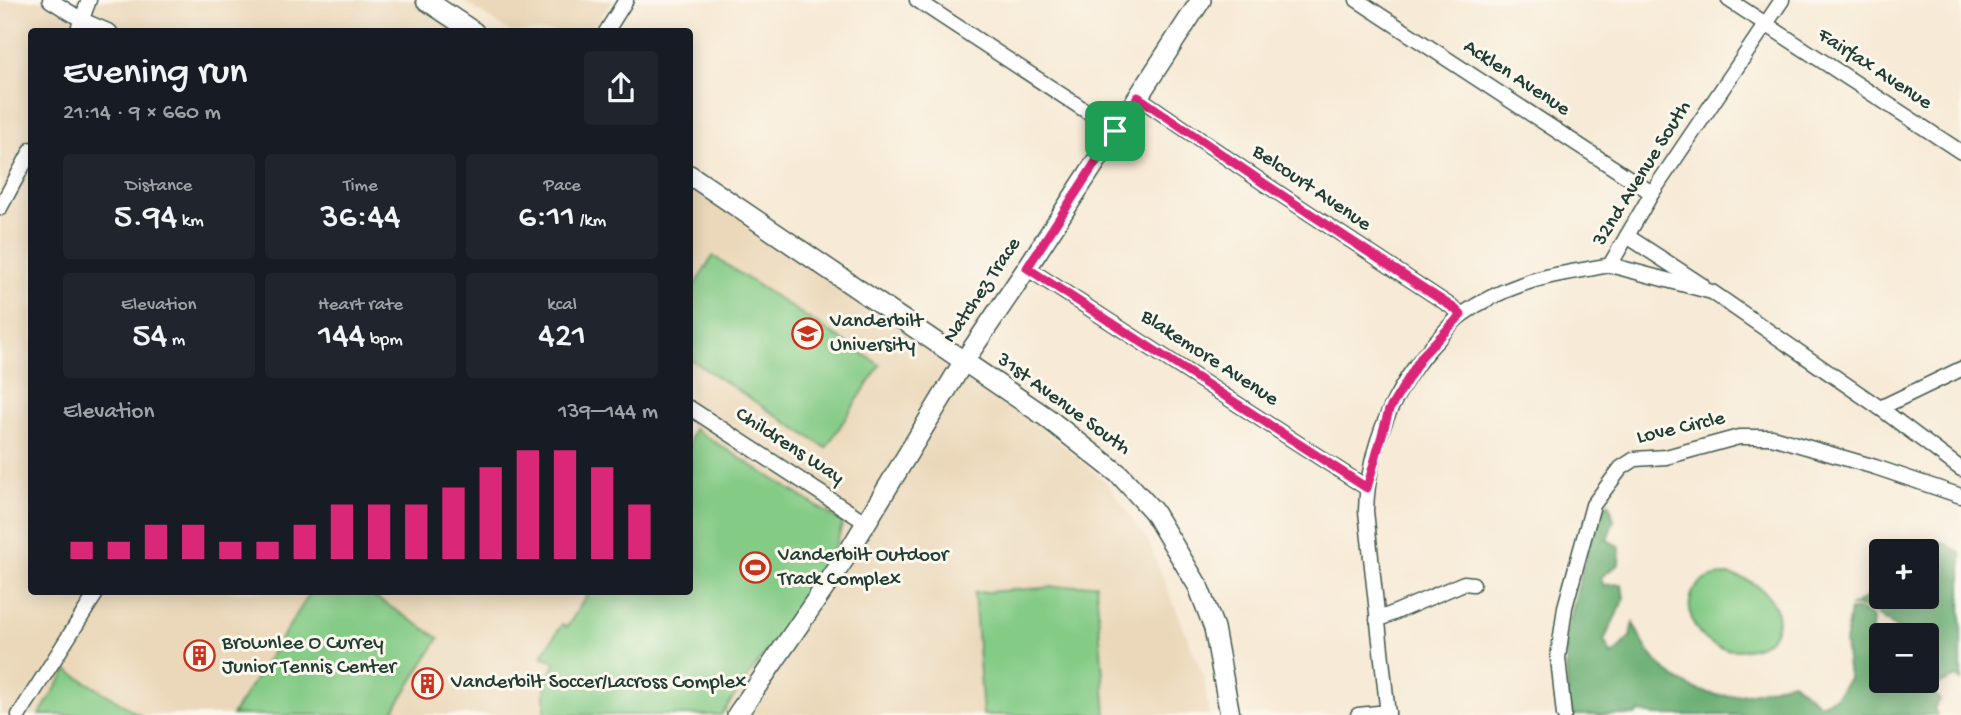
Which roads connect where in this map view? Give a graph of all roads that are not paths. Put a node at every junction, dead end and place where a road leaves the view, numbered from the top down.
1 (50, 0) edge
2 (89, 0) edge
3 (426, 0) edge
4 (626, 0) edge
5 (917, 0) edge
6 (1201, 0) edge
7 (1357, 0) edge
8 (1729, 0) edge
9 (1782, 0) edge
10 (1766, 24) junction
11 (79, 26) edge
12 (461, 28) edge
13 (608, 28) edge
14 (1138, 97) junction
15 (1115, 131) junction
16 (1961, 152) edge
17 (28, 156) edge
18 (693, 177) edge
19 (1653, 193) junction
20 (0, 208) edge
21 (1627, 236) junction
22 (1610, 265) junction
23 (1027, 268) junction
24 (1712, 292) junction
25 (1461, 315) junction
26 (964, 361) junction
27 (1961, 369) edge
28 (1880, 408) junction
29 (693, 410) edge
30 (1961, 470) edge
31 (1367, 488) junction
32 (1961, 496) edge
33 (865, 522) junction
34 (1473, 584) dead end
35 (95, 595) edge
36 (1377, 620) junction
37 (1388, 713) edge
38 (19, 715) edge
39 (737, 715) edge
40 (1230, 715) edge
41 (1358, 715) edge
42 (1564, 715) edge

1 - 11 street
2 - 11 street
3 - 12 main road
4 - 13 street
5 - 15 street
6 - 14 main road, Natchez Trace
7 - 19 street, Acklen Avenue
8 - 10 street, Fairfax Avenue
9 - 10 street, 32nd Avenue South
10 - 16 street, Fairfax Avenue
10 - 19 street, 32nd Avenue South
14 - 15 main road, Natchez Trace
14 - 25 street, Belcourt Avenue
15 - 23 main road, Natchez Trace
17 - 20 street
18 - 26 main road
19 - 21 street, 32nd Avenue South
21 - 22 street, 32nd Avenue South
21 - 24 street
22 - 24 street
22 - 25 street, 32nd Avenue South
23 - 26 main road, Natchez Trace
23 - 31 street, Blakemore Avenue
24 - 28 street
25 - 31 street, 32nd Avenue South
26 - 33 main road, Natchez Trace
26 - 40 main road, 31st Avenue South
27 - 28 street
28 - 30 street
29 - 33 street, Childrens Way
31 - 36 street, 32nd Avenue South
32 - 42 street, Love Circle
33 - 39 main road, Natchez Trace
34 - 36 street
35 - 38 street
36 - 37 street, 32nd Avenue South
37 - 41 street

